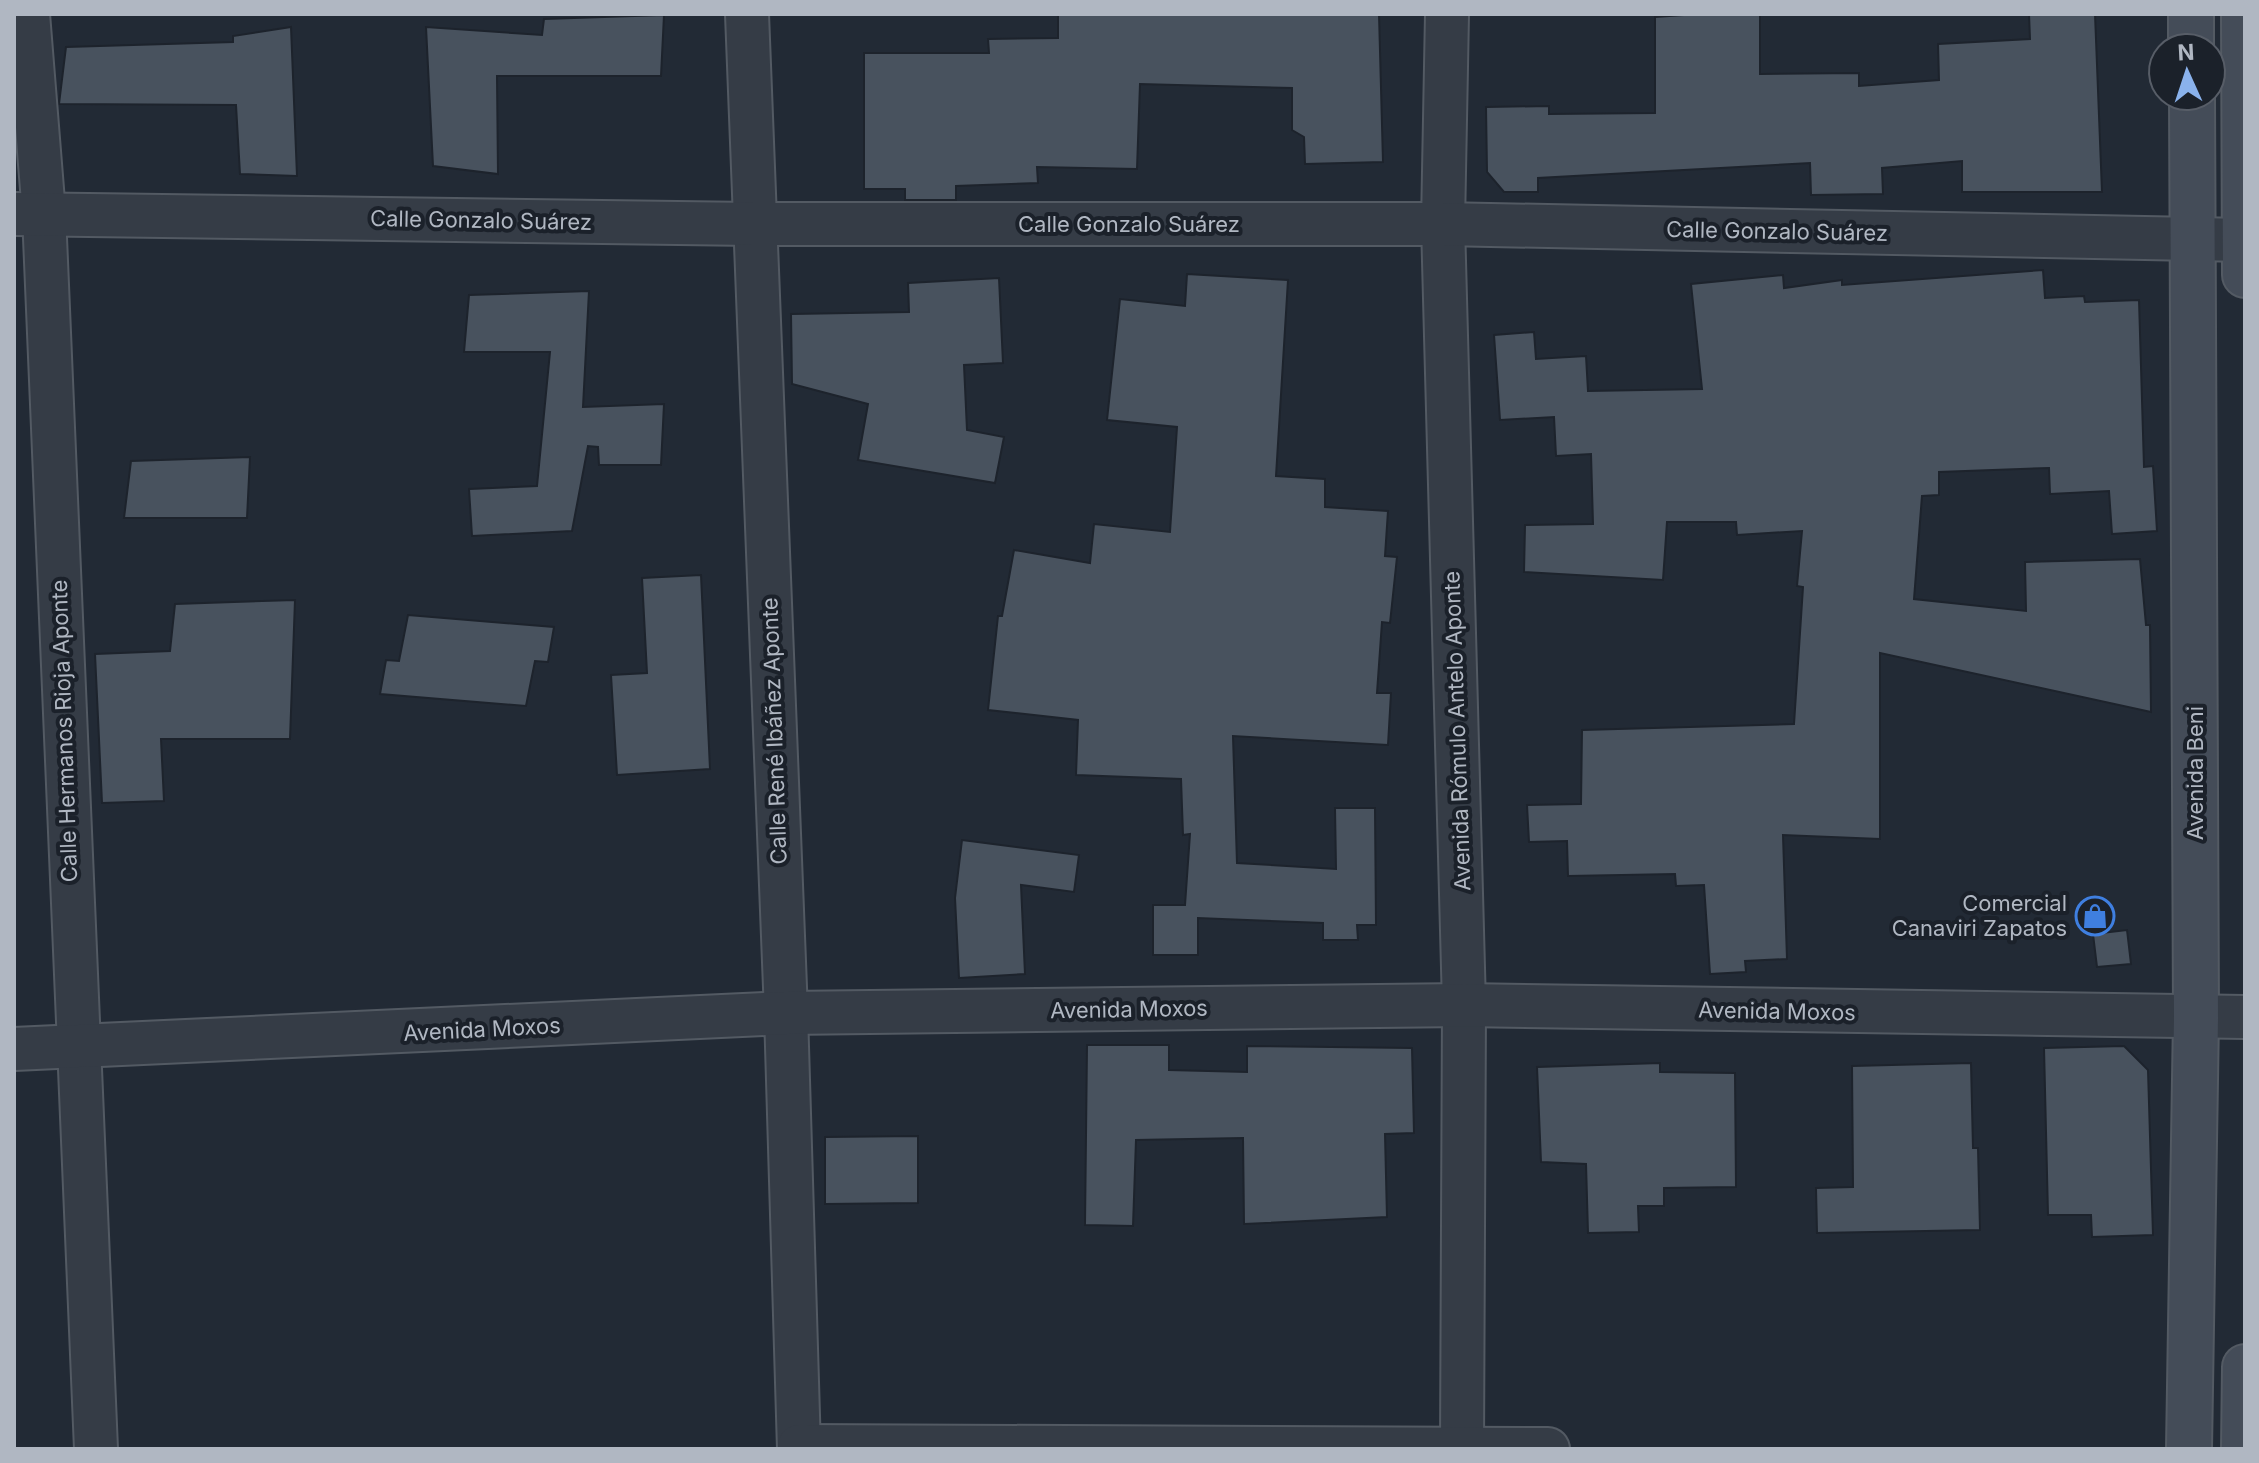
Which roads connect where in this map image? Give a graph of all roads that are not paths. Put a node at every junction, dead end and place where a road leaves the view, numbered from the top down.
1 (28, 14) edge
2 (747, 14) edge
3 (1447, 14) edge
4 (2244, 14) edge
5 (2192, 112) edge
6 (29, 214) edge
7 (753, 224) junction
8 (1443, 224) junction
9 (2195, 240) junction
10 (2245, 240) edge
11 (2245, 275) edge
12 (1464, 1005) junction
13 (786, 1013) junction
14 (2245, 1017) edge
15 (2196, 1018) junction
16 (14, 1049) edge
17 (76, 1049) junction
18 (2245, 1367) edge
19 (799, 1448) edge
20 (1462, 1448) edge
21 (96, 1449) edge
22 (1548, 1449) edge
23 (2189, 1449) edge
24 (2244, 1449) edge

1 - 6 street, Calle Hermanos Rioja Aponte
2 - 7 street, Calle René Ibáñez Aponte
3 - 8 street, Avenida Rómulo Antelo Aponte
4 - 10 main road
5 - 9 main road, Avenida Beni
6 - 7 street, Calle Gonzalo Suárez
6 - 17 street, Calle Hermanos Rioja Aponte
7 - 8 street, Calle Gonzalo Suárez
7 - 13 street, Calle René Ibáñez Aponte
8 - 9 street, Calle Gonzalo Suárez
8 - 12 street, Avenida Rómulo Antelo Aponte
9 - 10 street, Calle Gonzalo Suárez
9 - 15 main road, Avenida Beni
10 - 11 main road
12 - 13 street, Avenida Moxos
12 - 15 street, Avenida Moxos
12 - 20 street, Avenida Rómulo Antelo Aponte
13 - 17 street, Avenida Moxos
13 - 19 street, Calle René Ibáñez Aponte
14 - 15 street, Avenida Moxos
15 - 23 main road, Avenida Beni
16 - 17 street, Avenida Moxos
17 - 21 street, Calle Hermanos Rioja Aponte
18 - 24 main road
19 - 20 street
20 - 22 street

